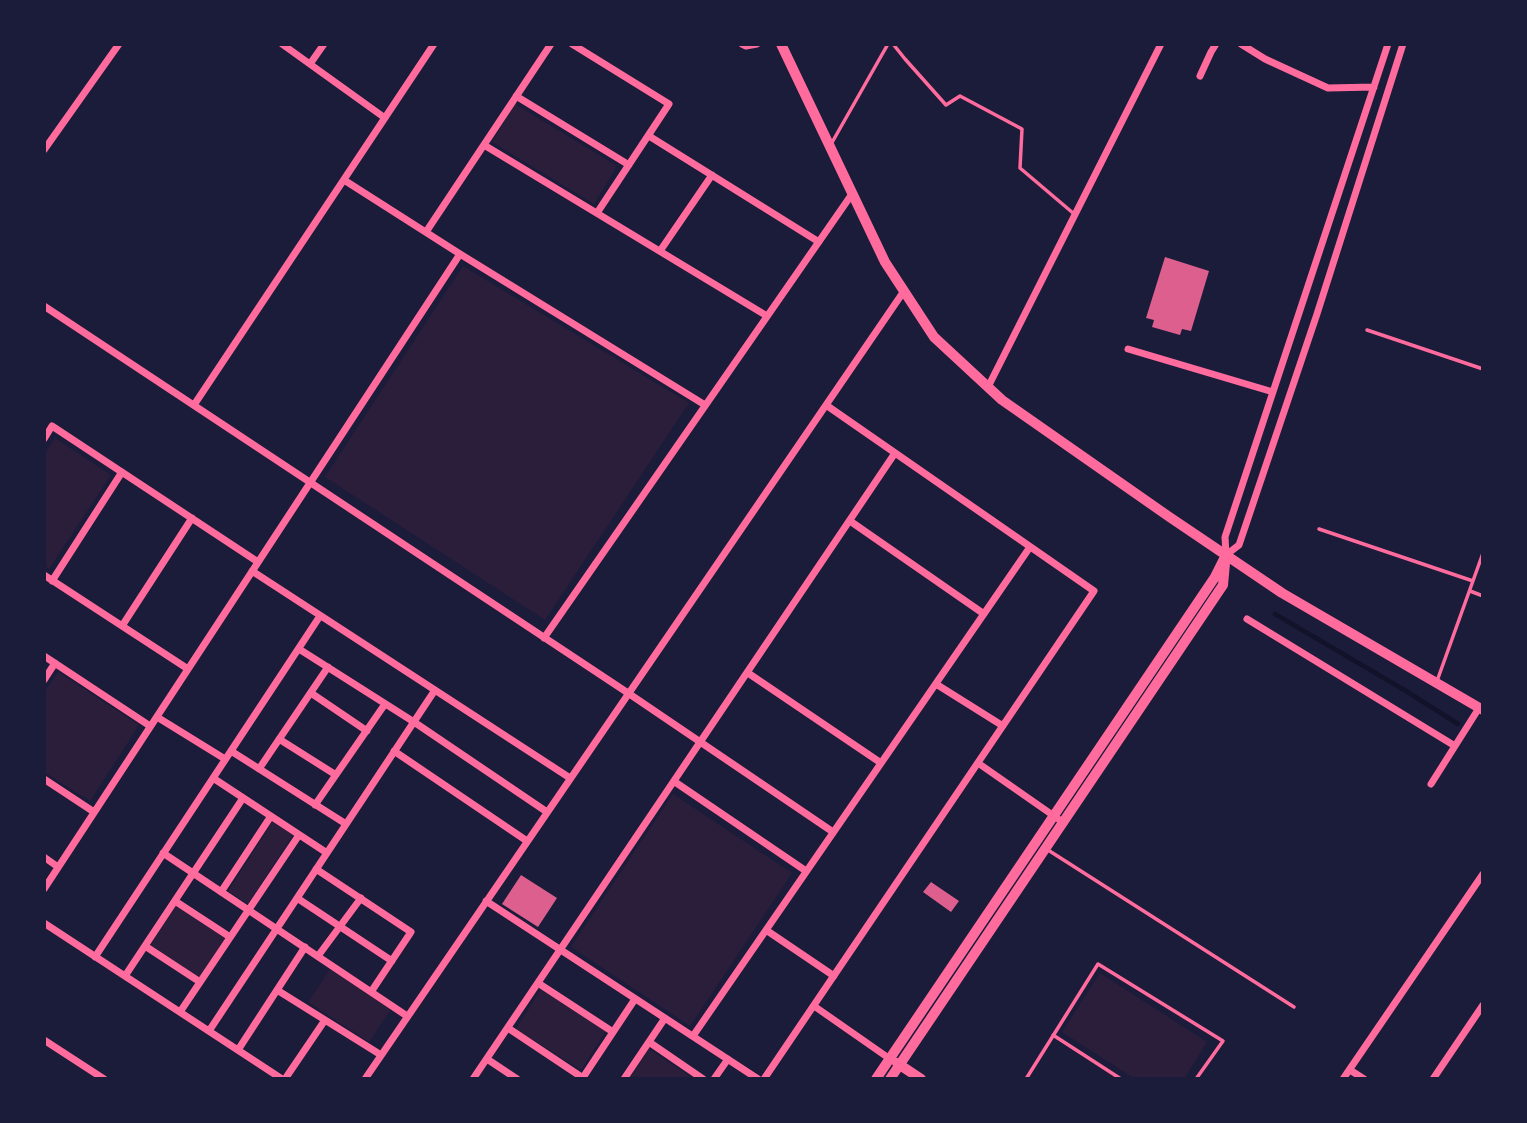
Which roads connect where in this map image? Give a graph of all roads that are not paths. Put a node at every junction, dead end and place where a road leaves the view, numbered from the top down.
1 (119, 44) edge
2 (282, 44) edge
3 (324, 44) edge
4 (434, 44) edge
5 (551, 44) edge
6 (572, 44) edge
7 (742, 44) edge
8 (757, 44) edge
9 (781, 44) edge
10 (888, 44) edge
11 (893, 44) edge
12 (1161, 44) edge
13 (1216, 44) edge
14 (1241, 44) edge
15 (1388, 44) edge
16 (1403, 44) edge
17 (310, 64) junction
18 (1200, 76) dead end
19 (1374, 87) junction
20 (516, 96) junction
21 (385, 118) junction
22 (649, 136) junction
23 (484, 145) junction
24 (830, 146) junction
25 (44, 150) edge
26 (629, 165) junction
27 (712, 175) junction
28 (344, 180) junction
29 (852, 194) junction
30 (597, 213) junction
31 (1075, 214) junction
32 (426, 232) junction
33 (819, 242) junction
34 (660, 251) junction
35 (460, 254) junction
36 (904, 291) junction
37 (44, 306) edge
38 (767, 316) junction
39 (1367, 330) dead end
40 (1128, 349) dead end
41 (1483, 369) edge
42 (988, 387) junction
43 (1273, 392) junction
44 (194, 405) junction
45 (705, 405) junction
46 (826, 405) junction
47 (44, 439) edge
48 (895, 453) junction
49 (122, 472) junction
50 (310, 482) junction
51 (192, 519) junction
52 (850, 521) junction
53 (1318, 529) dead end
54 (1031, 547) junction
55 (1483, 553) edge
56 (1226, 555) junction
57 (258, 562) junction
58 (252, 571) junction
59 (44, 575) edge
60 (52, 581) junction
61 (1473, 581) junction
62 (1470, 591) junction
63 (1483, 596) edge
64 (984, 614) junction
65 (320, 616) junction
66 (1247, 619) dead end
67 (122, 626) junction
68 (544, 638) junction
69 (299, 649) junction
70 (44, 656) edge
71 (55, 663) junction
72 (328, 667) junction
73 (188, 669) junction
74 (748, 673) junction
75 (44, 680) edge
76 (1436, 683) junction
77 (936, 684) junction
78 (435, 690) junction
79 (311, 693) junction
80 (628, 693) junction
81 (385, 704) junction
82 (1481, 709) edge
83 (157, 717) junction
84 (414, 722) junction
85 (150, 726) junction
86 (1003, 726) junction
87 (367, 731) junction
88 (279, 739) junction
89 (701, 743) junction
90 (1455, 746) junction
91 (231, 751) junction
92 (394, 751) junction
93 (225, 760) junction
94 (978, 762) junction
95 (881, 763) junction
96 (259, 769) junction
97 (336, 775) junction
98 (213, 778) junction
99 (570, 778) junction
100 (44, 779) edge
101 (675, 782) junction
102 (1431, 784) dead end
103 (243, 798) junction
104 (315, 804) junction
105 (94, 812) junction
106 (547, 812) junction
107 (271, 816) junction
108 (1054, 816) junction
109 (1064, 823) junction
110 (346, 824) junction
111 (833, 832) junction
112 (299, 835) junction
113 (527, 841) junction
114 (1046, 849) junction
115 (163, 853) junction
116 (327, 853) junction
117 (44, 857) edge
118 (58, 867) junction
119 (316, 869) junction
120 (806, 871) junction
121 (193, 873) junction
122 (1483, 874) edge
123 (44, 889) edge
124 (221, 892) junction
125 (297, 898) junction
126 (361, 898) junction
127 (175, 901) junction
128 (486, 901) junction
129 (248, 910) junction
130 (44, 923) edge
131 (340, 926) junction
132 (277, 929) junction
133 (766, 930) junction
134 (230, 937) junction
135 (145, 946) junction
136 (304, 947) junction
137 (561, 950) junction
138 (318, 956) junction
139 (95, 957) junction
140 (392, 961) junction
141 (125, 976) junction
142 (834, 976) junction
143 (200, 982) junction
144 (538, 983) junction
145 (277, 990) junction
146 (371, 992) junction
147 (635, 999) junction
148 (1483, 1005) edge
149 (814, 1006) junction
150 (1294, 1007) dead end
151 (180, 1012) junction
152 (408, 1016) junction
153 (665, 1018) junction
154 (325, 1020) junction
155 (508, 1028) junction
156 (209, 1031) junction
157 (613, 1032) junction
158 (1054, 1035) junction
159 (693, 1036) junction
160 (44, 1040) edge
161 (649, 1042) junction
162 (238, 1050) junction
163 (381, 1055) junction
164 (486, 1059) junction
165 (728, 1059) junction
166 (890, 1059) junction
167 (900, 1065) junction
168 (1350, 1070) junction
169 (104, 1079) edge
170 (284, 1079) edge
171 (365, 1079) edge
172 (473, 1079) edge
173 (517, 1079) edge
174 (582, 1079) edge
175 (624, 1079) edge
176 (703, 1079) edge
177 (714, 1079) edge
178 (758, 1079) edge
179 (764, 1079) edge
180 (876, 1079) edge
181 (890, 1079) edge
182 (921, 1079) edge
183 (1026, 1079) edge
184 (1121, 1079) edge
185 (1196, 1079) edge
186 (1343, 1079) edge
187 (1364, 1079) edge
188 (1433, 1079) edge

1 - 25 street
2 - 17 street
3 - 17 street
4 - 21 street
5 - 20 street
6 - 22 street
7 - 8 street
9 - 24 street
10 - 24 lane
11 - 31 lane
12 - 31 street
13 - 18 street
14 - 19 street
15 - 19 street
16 - 56 street
17 - 21 street
19 - 43 street
20 - 23 street
20 - 26 street
21 - 28 street
22 - 26 street
22 - 27 street
23 - 30 street
23 - 32 street
24 - 29 street
26 - 30 street
27 - 33 street
27 - 34 street
28 - 32 street
28 - 44 street
29 - 33 street
29 - 36 street
30 - 34 street
31 - 42 street
32 - 35 street
33 - 38 street
34 - 38 street
35 - 45 street
35 - 50 street
36 - 42 street
36 - 46 street
37 - 44 street
38 - 45 street
39 - 41 lane
40 - 43 street
42 - 56 street
43 - 56 street
44 - 50 street
45 - 68 street
46 - 48 street
46 - 80 street
47 - 49 street
48 - 52 street
48 - 54 street
49 - 51 street
49 - 60 street
50 - 57 street
50 - 68 street
51 - 57 street
51 - 67 street
52 - 64 street
52 - 74 street
53 - 61 lane
54 - 64 street
54 - 86 street
55 - 61 lane
56 - 76 street
56 - 108 street
56 - 109 street
57 - 58 street
58 - 65 street
58 - 73 street
59 - 60 street
60 - 67 street
61 - 62 lane
62 - 63 lane
62 - 76 lane
64 - 77 street
65 - 69 street
65 - 78 street
66 - 90 street
67 - 73 street
68 - 80 street
69 - 72 street
69 - 91 street
70 - 71 street
71 - 75 street
71 - 85 street
72 - 79 street
72 - 81 street
73 - 83 street
74 - 89 street
74 - 95 street
76 - 82 street
77 - 86 street
77 - 95 street
78 - 84 street
78 - 99 street
79 - 87 street
79 - 88 street
80 - 89 street
80 - 99 street
81 - 84 street
81 - 87 street
82 - 90 street
83 - 85 street
83 - 93 street
84 - 92 street
84 - 106 street
85 - 105 street
86 - 94 street
87 - 97 street
88 - 96 street
88 - 97 street
89 - 101 street
89 - 111 street
90 - 102 street
91 - 93 street
91 - 96 street
92 - 110 street
92 - 113 street
93 - 98 street
94 - 108 street
94 - 142 street
95 - 111 street
96 - 104 street
97 - 104 street
98 - 103 street
98 - 115 street
99 - 106 street
100 - 105 street
101 - 120 street
101 - 137 street
103 - 107 street
103 - 121 street
104 - 110 street
105 - 118 street
106 - 113 street
107 - 112 street
107 - 124 street
108 - 109 street
108 - 166 street
109 - 114 street
110 - 116 street
111 - 120 street
112 - 116 street
112 - 129 street
113 - 128 street
114 - 150 lane
114 - 167 street
115 - 121 street
115 - 139 street
116 - 119 street
117 - 118 street
118 - 123 street
119 - 125 street
119 - 126 street
120 - 133 street
121 - 124 street
121 - 127 street
122 - 168 street
124 - 129 street
125 - 131 street
125 - 132 street
126 - 131 street
126 - 140 street
127 - 134 street
127 - 135 street
128 - 137 street
128 - 152 street
129 - 132 street
129 - 134 street
130 - 139 street
131 - 138 street
131 - 140 street
132 - 136 street
132 - 156 street
133 - 142 street
133 - 159 street
134 - 143 street
135 - 141 street
135 - 143 street
136 - 138 street
136 - 145 street
137 - 144 street
137 - 147 street
138 - 146 street
139 - 141 street
140 - 146 street
141 - 151 street
142 - 149 street
143 - 151 street
144 - 155 street
144 - 157 street
145 - 154 street
145 - 162 street
146 - 152 street
147 - 153 street
147 - 157 street
148 - 188 street
149 - 166 street
149 - 179 street
151 - 156 street
152 - 163 street
153 - 159 street
153 - 161 street
154 - 163 street
154 - 170 street
155 - 164 street
155 - 174 street
156 - 162 street
157 - 174 street
158 - 183 lane
158 - 184 lane
158 - 185 lane
159 - 165 street
160 - 169 street
161 - 175 street
161 - 176 street
162 - 170 street
163 - 171 street
164 - 172 street
164 - 173 street
165 - 177 street
165 - 178 street
166 - 167 street
166 - 180 street
167 - 181 street
167 - 182 street
168 - 186 street
168 - 187 street

